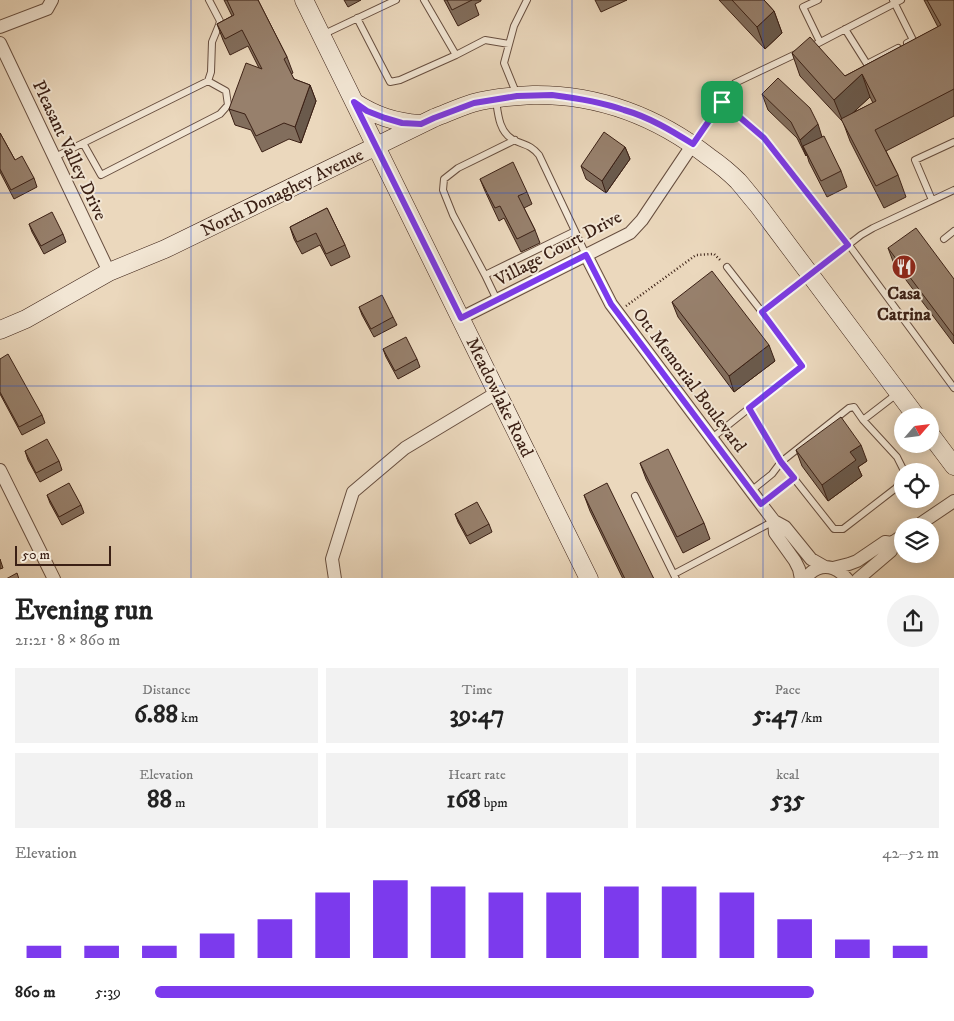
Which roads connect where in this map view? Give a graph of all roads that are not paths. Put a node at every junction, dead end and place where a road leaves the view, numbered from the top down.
1 (52, 0) edge
2 (209, 0) edge
3 (304, 0) edge
4 (396, 0) edge
5 (424, 0) edge
6 (527, 0) edge
7 (818, 0) edge
8 (896, 1) edge
9 (357, 18) junction
10 (0, 27) edge
11 (845, 29) junction
12 (321, 36) junction
13 (820, 42) junction
14 (0, 43) edge
15 (510, 44) junction
16 (456, 55) junction
17 (208, 81) junction
18 (517, 96) junction
19 (495, 99) junction
20 (354, 102) junction
21 (722, 102) junction
22 (421, 124) junction
23 (515, 140) junction
24 (954, 142) edge
25 (83, 143) junction
26 (693, 144) junction
27 (375, 147) junction
28 (54, 157) junction
29 (954, 190) edge
30 (932, 200) junction
31 (575, 231) junction
32 (954, 231) edge
33 (944, 239) dead end
34 (848, 245) junction
35 (586, 255) junction
36 (727, 267) road end
37 (109, 272) junction
38 (810, 275) junction
39 (485, 276) junction
40 (497, 300) junction
41 (762, 312) junction
42 (461, 318) junction
43 (0, 330) edge
44 (954, 388) edge
45 (498, 392) junction
46 (899, 392) junction
47 (749, 408) junction
48 (910, 408) edge
49 (863, 420) junction
50 (712, 438) junction
51 (939, 446) edge
52 (781, 462) junction
53 (900, 463) edge
54 (954, 466) edge
55 (0, 470) edge
56 (794, 478) junction
57 (894, 490) edge
58 (751, 491) junction
59 (635, 496) dead end
60 (954, 501) edge
61 (761, 504) junction
62 (929, 518) edge
63 (774, 521) junction
64 (894, 540) edge
65 (894, 544) edge
66 (829, 567) junction
67 (675, 576) edge
68 (54, 578) edge
69 (335, 578) edge
70 (589, 578) edge
71 (801, 578) edge
72 (805, 578) edge
73 (847, 578) edge
74 (858, 578) edge

1 - 10 street
2 - 17 lane
3 - 12 street, Meadowlake Road
4 - 9 lane
5 - 16 lane
6 - 15 lane
7 - 13 lane
8 - 11 lane
8 - 11 lane
9 - 12 lane
9 - 16 lane
11 - 13 lane
12 - 20 street, Meadowlake Road
13 - 21 lane
14 - 28 street, Pleasant Valley Drive
15 - 16 lane
15 - 18 lane
17 - 25 lane
17 - 25 lane
18 - 19 street, North Donaghey Avenue
18 - 26 street, North Donaghey Avenue
19 - 22 street, North Donaghey Avenue
19 - 23 lane
20 - 22 street
20 - 27 street, Meadowlake Road
21 - 26 lane
21 - 34 lane
22 - 27 street, North Donaghey Avenue
23 - 31 lane
23 - 39 lane
24 - 30 lane
25 - 28 lane
26 - 35 street, Village Court Drive
26 - 38 street, North Donaghey Avenue
27 - 37 street, North Donaghey Avenue
27 - 42 street, Meadowlake Road
28 - 37 street, Pleasant Valley Drive
29 - 30 lane
30 - 34 lane
31 - 35 lane
31 - 39 lane
32 - 33 lane
34 - 38 lane
34 - 44 lane
35 - 40 street, Village Court Drive
35 - 50 street, Ott Memorial Boulevard
36 - 41 lane
37 - 43 street, North Donaghey Avenue
38 - 41 lane
38 - 46 street, North Donaghey Avenue
39 - 40 lane
40 - 42 street, Village Court Drive
41 - 47 lane
42 - 45 street, Meadowlake Road
45 - 69 street
45 - 70 street, Meadowlake Road
46 - 48 street, North Donaghey Avenue
46 - 49 lane
47 - 50 lane
47 - 52 lane
49 - 52 lane
49 - 53 lane
50 - 58 street, Ott Memorial Boulevard
51 - 54 street
52 - 56 lane
52 - 58 lane
55 - 68 street
56 - 57 lane
56 - 61 lane
58 - 61 street, Ott Memorial Boulevard
59 - 67 lane
60 - 62 street
61 - 63 street, Ott Memorial Boulevard
63 - 66 street, Ott Memorial Boulevard
63 - 67 lane
63 - 71 street, Ott Memorial Boulevard
64 - 66 street
65 - 74 street
66 - 72 street
66 - 73 street, Ott Memorial Boulevard

